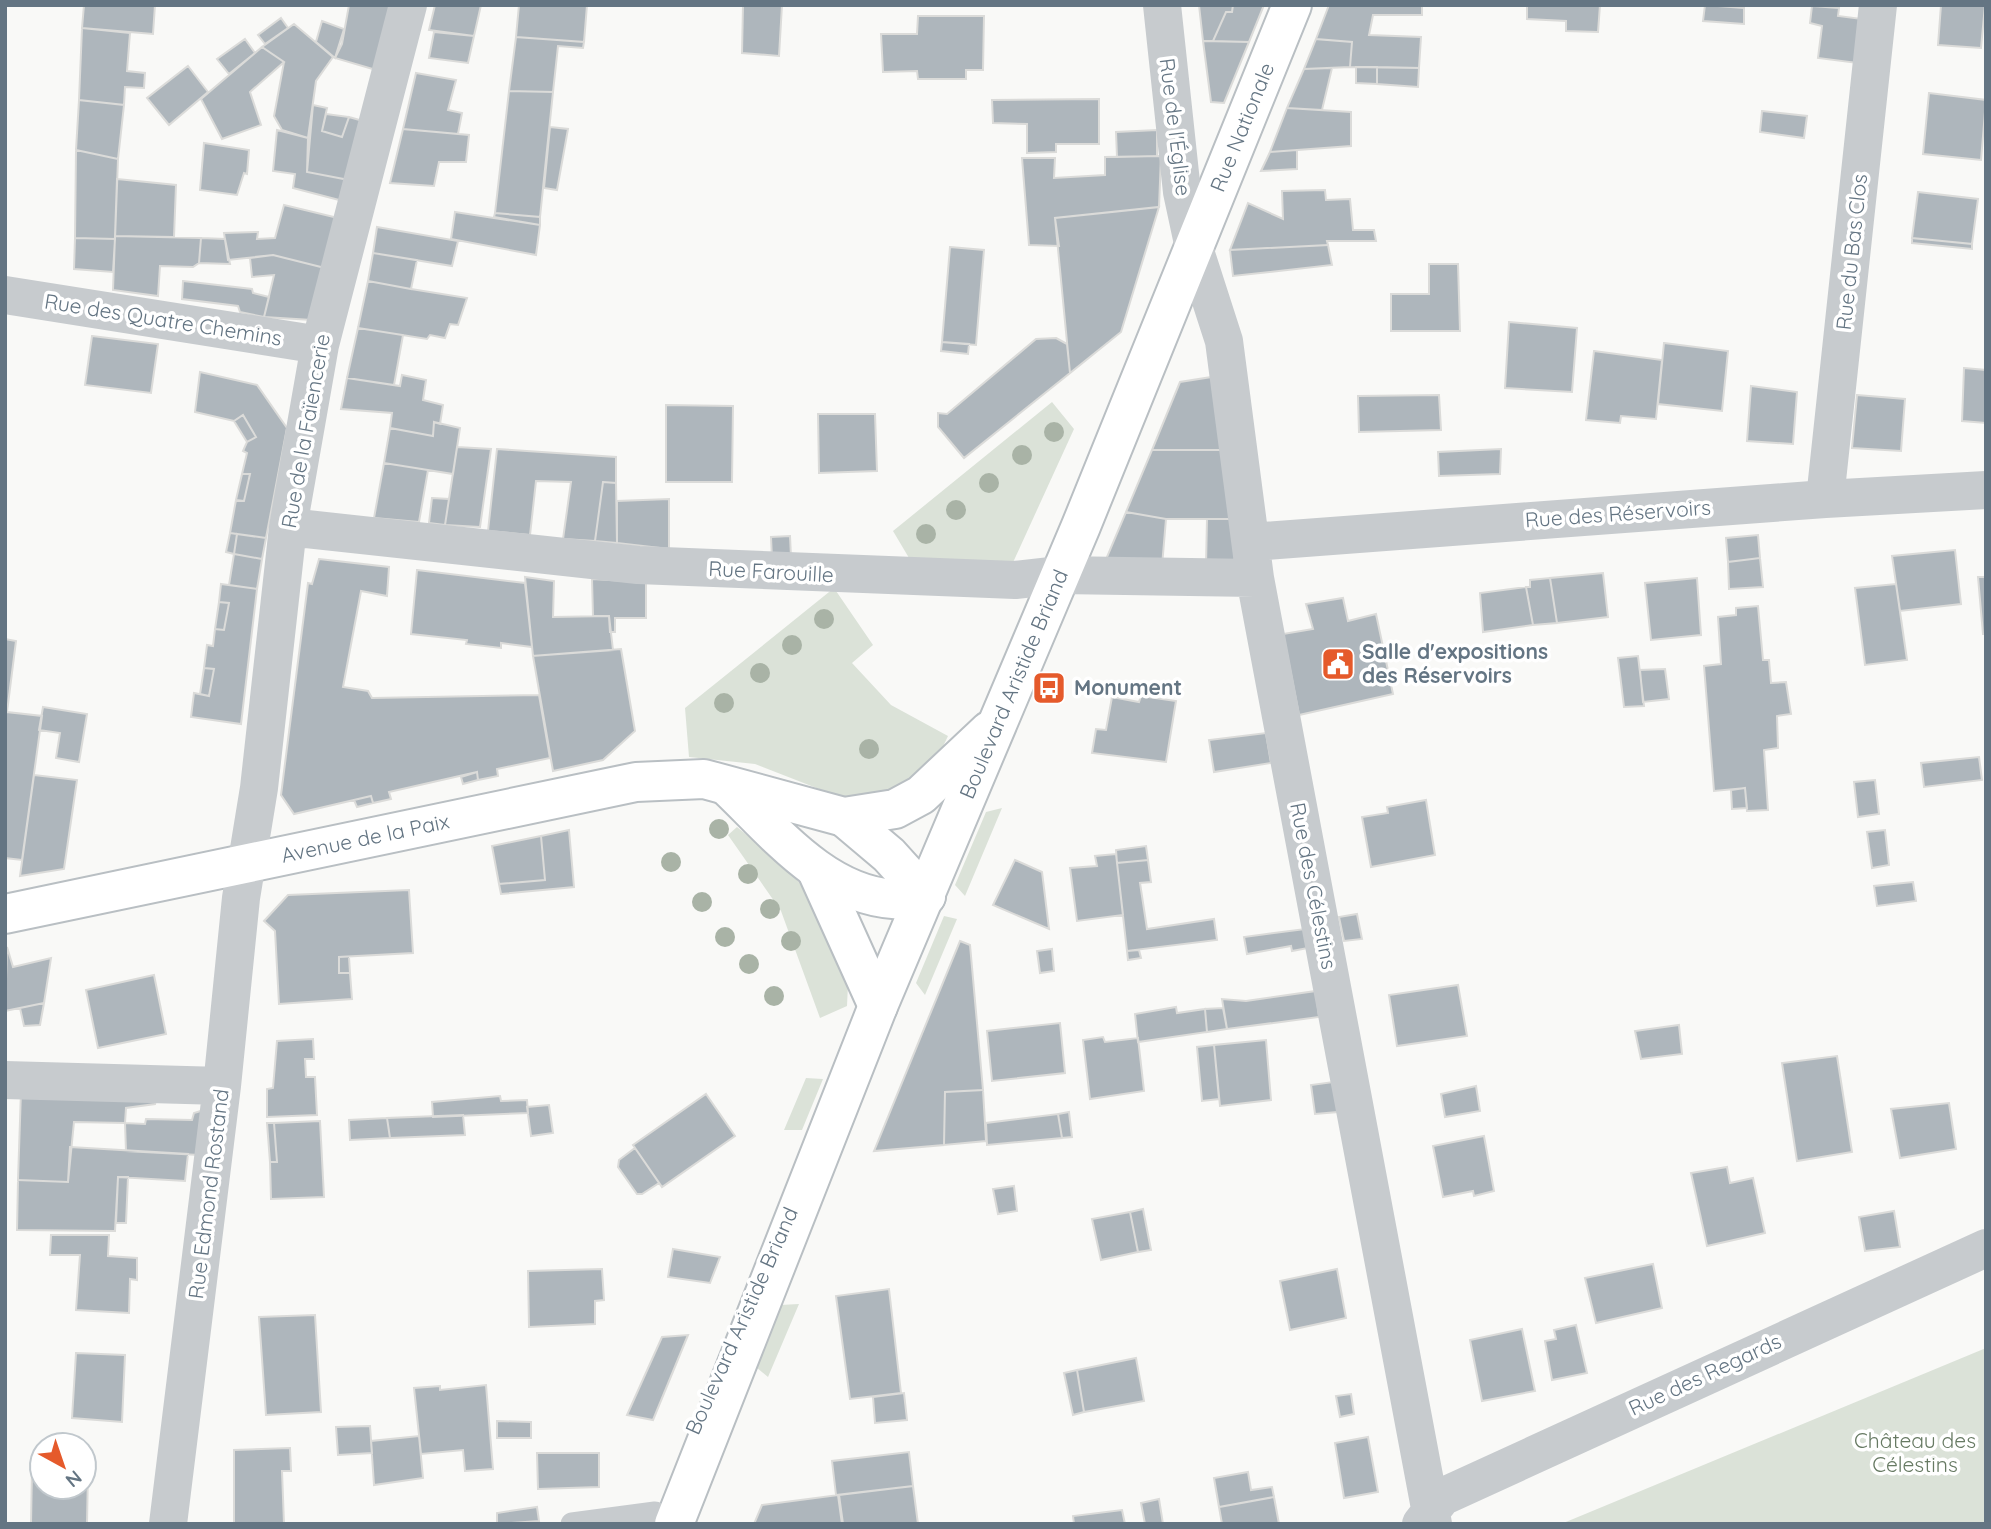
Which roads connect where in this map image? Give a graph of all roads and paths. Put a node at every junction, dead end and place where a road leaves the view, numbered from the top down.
1 (408, 5) edge
2 (1163, 5) edge
3 (1292, 5) edge
4 (1878, 5) edge
5 (1194, 248) junction
6 (5, 295) edge
7 (320, 345) junction
8 (1986, 491) edge
9 (1825, 499) junction
10 (288, 527) junction
11 (1253, 560) junction
12 (1060, 575) junction
13 (998, 722) junction
14 (727, 786) junction
15 (844, 817) junction
16 (247, 865) junction
17 (817, 871) junction
18 (926, 896) junction
19 (5, 914) edge
20 (878, 1006) junction
21 (5, 1080) edge
22 (222, 1086) junction
23 (1986, 1248) edge
24 (660, 1520) edge
25 (1428, 1520) edge
26 (169, 1524) edge
27 (572, 1524) edge

1 - 7 street, Rue de la Faïencerie
2 - 5 street, Rue de l'Église
3 - 5 main road, Rue Nationale
4 - 9 street, Rue du Bas Clos
5 - 11 street, Rue des Célestins
5 - 12 main road, Boulevard Aristide Briand
6 - 7 street, Rue des Quatre Chemins
7 - 10 street, Rue de la Faïencerie
8 - 9 street, Rue des Réservoirs
9 - 11 street, Rue des Réservoirs
10 - 12 street, Rue Farouille
10 - 16 street, Rue de la Faïencerie
11 - 12 street, Rue Farouille
11 - 25 street, Rue des Célestins
12 - 13 main road, Boulevard Aristide Briand
13 - 15 main road, Avenue de la Paix
13 - 18 main road, Boulevard Aristide Briand
14 - 15 main road, Avenue de la Paix
14 - 16 main road, Avenue de la Paix
14 - 17 main road
15 - 18 main road, Avenue de la Paix
16 - 19 main road, Avenue de la Paix
16 - 22 street, Rue Edmond Rostand
17 - 18 main road
17 - 20 main road
18 - 20 main road, Boulevard Aristide Briand
20 - 24 main road, Boulevard Aristide Briand
21 - 22 street
22 - 26 street, Rue Edmond Rostand
23 - 25 street, Rue des Regards
24 - 27 lane

